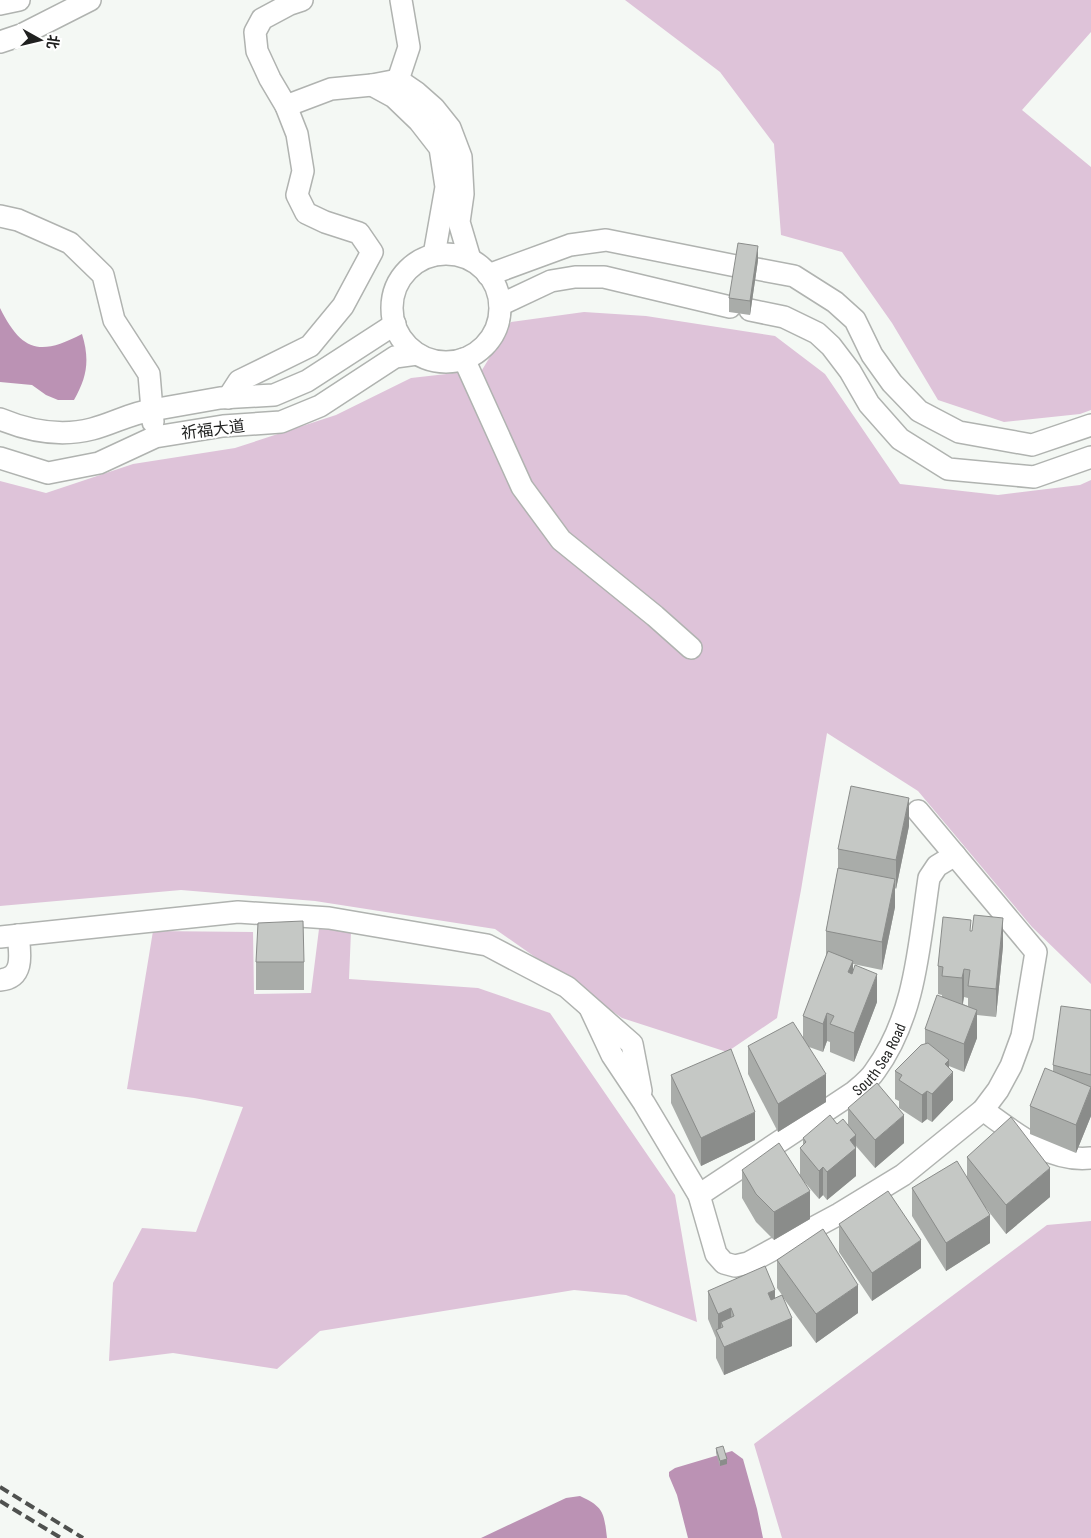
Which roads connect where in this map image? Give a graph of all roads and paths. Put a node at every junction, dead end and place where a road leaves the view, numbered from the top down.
1 (19, 0) edge
2 (90, 0) edge
3 (302, 0) edge
4 (401, 0) edge
5 (0, 4) edge
6 (0, 42) edge
7 (398, 80) junction
8 (372, 85) junction
9 (286, 106) junction
10 (0, 216) edge
11 (434, 255) junction
12 (470, 260) junction
13 (488, 275) junction
14 (500, 305) junction
15 (395, 324) junction
16 (417, 354) junction
17 (464, 359) junction
18 (228, 398) junction
19 (152, 410) junction
20 (0, 419) edge
21 (1091, 425) edge
22 (155, 437) junction
23 (1091, 457) edge
24 (0, 458) edge
25 (691, 648) dead end
26 (918, 811) dead end
27 (955, 855) junction
28 (9, 936) edge
29 (0, 980) edge
30 (982, 1110) junction
31 (1091, 1158) edge
32 (699, 1195) junction

1 - 5 street
2 - 6 street
3 - 9 street
4 - 7 street
7 - 8 street
7 - 12 street
8 - 9 street
8 - 11 street
9 - 18 street
10 - 19 street
11 - 12 street
11 - 15 street
12 - 13 street
13 - 14 street
13 - 21 street
14 - 17 street
14 - 23 street
15 - 16 street
15 - 18 street, 祈福大道
16 - 17 street
16 - 22 street, 祈福大道
17 - 25 street
18 - 19 street, 祈福大道
19 - 20 street, 祈福大道
19 - 22 street
22 - 24 street, 祈福大道
26 - 27 street
27 - 30 street
27 - 32 street, South Sea Road
28 - 29 street
28 - 32 street
30 - 31 street
30 - 32 street

